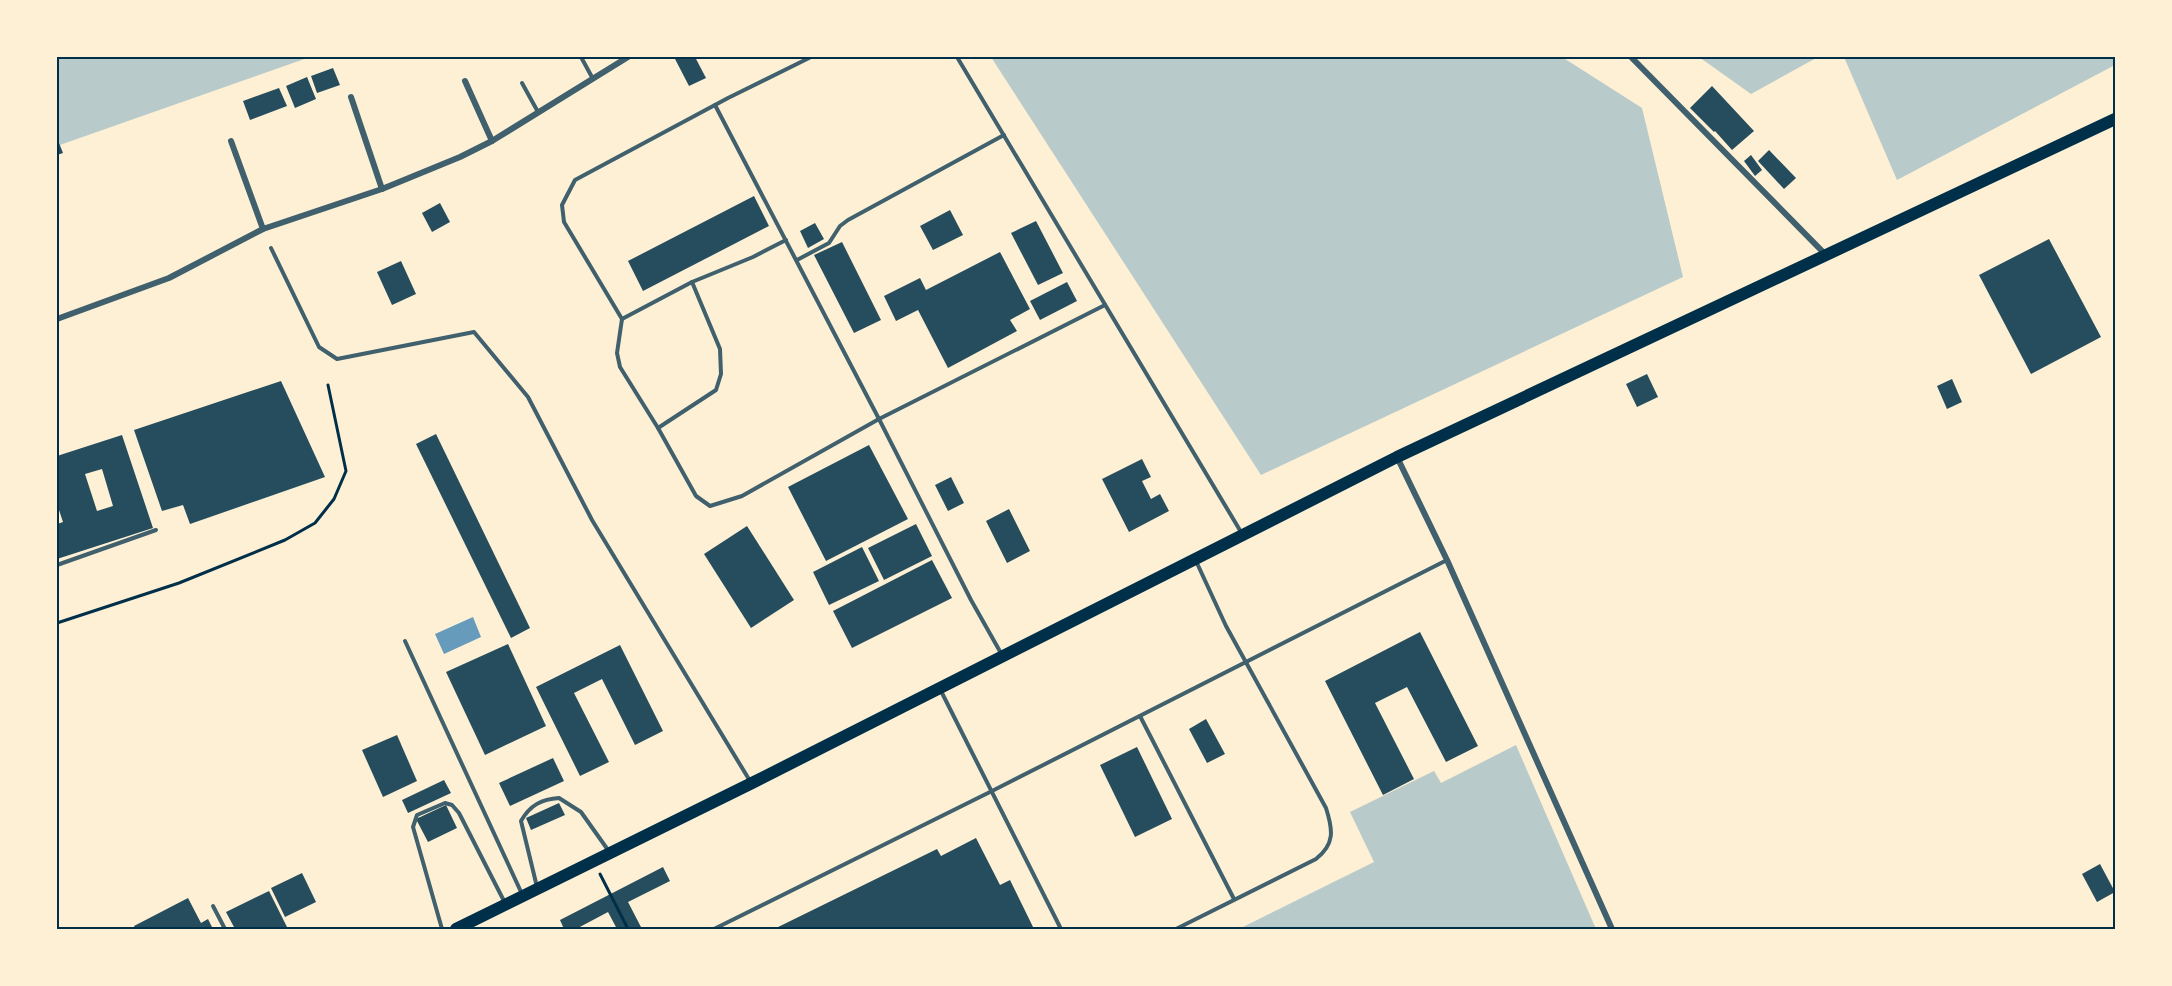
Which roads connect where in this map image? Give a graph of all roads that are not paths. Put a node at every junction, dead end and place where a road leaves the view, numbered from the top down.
1 (581, 57) edge
2 (628, 57) edge
3 (811, 57) edge
4 (957, 57) edge
5 (1630, 57) edge
6 (593, 79) junction
7 (465, 81) dead end
8 (522, 83) dead end
9 (351, 97) dead end
10 (715, 105) junction
11 (538, 112) junction
12 (2114, 123) edge
13 (1004, 135) junction
14 (231, 141) dead end
15 (492, 141) junction
16 (382, 189) junction
17 (263, 229) junction
18 (786, 240) junction
19 (271, 248) dead end
20 (1827, 255) junction
21 (797, 260) junction
22 (692, 282) junction
23 (1105, 305) junction
24 (57, 319) edge
25 (622, 319) junction
26 (879, 419) junction
27 (658, 428) junction
28 (1397, 457) junction
29 (156, 530) dead end
30 (1243, 535) junction
31 (1194, 558) junction
32 (1447, 560) junction
33 (57, 565) edge
34 (405, 641) dead end
35 (1002, 656) junction
36 (1245, 663) junction
37 (940, 687) junction
38 (1140, 716) junction
39 (752, 783) junction
40 (992, 791) junction
41 (610, 853) junction
42 (538, 889) junction
43 (523, 896) junction
44 (1234, 899) junction
45 (506, 904) junction
46 (213, 906) dead end
47 (225, 929) edge
48 (442, 929) edge
49 (456, 929) edge
50 (714, 929) edge
51 (1061, 929) edge
52 (1176, 929) edge
53 (1612, 929) edge

1 - 6 lane
2 - 6 street
3 - 10 lane
4 - 13 lane
5 - 20 street
6 - 11 street
7 - 15 street
8 - 11 lane
9 - 16 street
10 - 18 lane
10 - 25 lane
11 - 15 street
12 - 20 main road
13 - 21 lane
13 - 23 lane
14 - 17 street
15 - 16 street
16 - 17 street
17 - 24 street
18 - 21 lane
18 - 22 lane
19 - 39 lane
20 - 28 main road
21 - 26 lane
22 - 25 lane
22 - 27 lane
23 - 26 lane
23 - 30 lane
25 - 27 lane
26 - 27 lane
26 - 35 lane
28 - 30 main road
28 - 32 street
29 - 33 lane
30 - 31 main road
31 - 35 main road
31 - 36 lane
32 - 36 lane
32 - 53 street
34 - 43 lane
35 - 37 main road
36 - 38 lane
36 - 44 lane
37 - 39 main road
37 - 40 lane
38 - 40 lane
38 - 44 lane
39 - 41 main road
40 - 50 lane
40 - 51 lane
41 - 42 main road
41 - 42 lane
42 - 43 main road
43 - 45 main road
44 - 52 lane
45 - 48 lane
45 - 49 main road
46 - 47 lane

